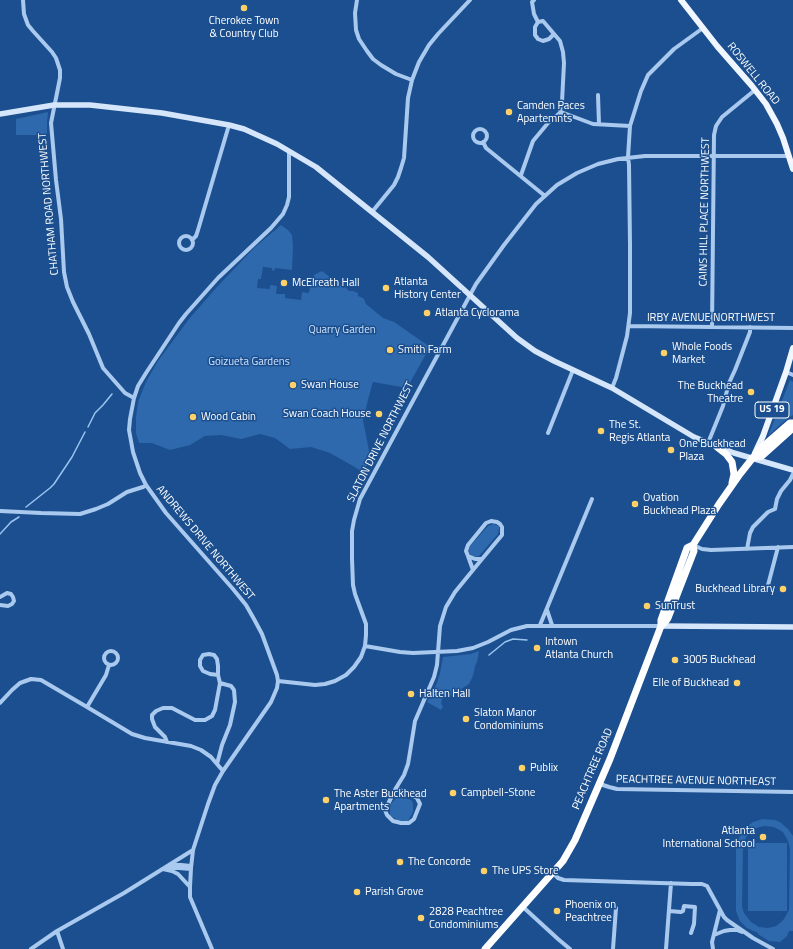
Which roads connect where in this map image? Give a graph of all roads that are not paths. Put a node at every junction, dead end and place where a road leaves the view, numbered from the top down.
1 (23, 0) edge
2 (357, 0) edge
3 (470, 0) edge
4 (534, 0) edge
5 (681, 0) edge
6 (538, 22) junction
7 (703, 28) junction
8 (554, 34) junction
9 (412, 80) junction
10 (755, 90) junction
11 (598, 95) dead end
12 (54, 105) junction
13 (561, 112) junction
14 (0, 114) edge
15 (599, 124) junction
16 (229, 125) junction
17 (630, 126) junction
18 (483, 142) dead end
19 (289, 151) junction
20 (789, 156) junction
21 (628, 157) junction
22 (714, 157) junction
23 (793, 169) edge
24 (521, 176) junction
25 (545, 196) junction
26 (372, 212) junction
27 (192, 240) dead end
28 (470, 295) junction
29 (629, 326) junction
30 (712, 327) junction
31 (750, 327) junction
32 (793, 328) edge
33 (793, 348) edge
34 (574, 370) junction
35 (786, 372) junction
36 (793, 375) edge
37 (612, 388) junction
38 (134, 398) junction
39 (793, 423) edge
40 (793, 428) edge
41 (548, 433) dead end
42 (708, 443) junction
43 (717, 446) junction
44 (752, 458) junction
45 (793, 470) edge
46 (793, 474) edge
47 (146, 485) junction
48 (730, 488) junction
49 (592, 499) dead end
50 (0, 511) edge
51 (693, 545) junction
52 (778, 547) junction
53 (793, 547) edge
54 (747, 549) junction
55 (468, 556) junction
56 (482, 559) junction
57 (473, 570) junction
58 (767, 589) dead end
59 (0, 597) edge
60 (0, 605) edge
61 (547, 609) junction
62 (540, 625) junction
63 (552, 626) junction
64 (661, 626) junction
65 (793, 628) edge
66 (365, 646) junction
67 (438, 652) junction
68 (109, 665) dead end
69 (218, 675) junction
70 (278, 681) junction
71 (220, 683) junction
72 (1, 700) edge
73 (87, 707) junction
74 (168, 742) junction
75 (217, 764) junction
76 (223, 771) junction
77 (600, 784) junction
78 (396, 788) junction
79 (793, 792) edge
80 (194, 850) junction
81 (167, 867) junction
82 (191, 868) junction
83 (553, 873) junction
84 (671, 883) junction
85 (190, 887) junction
86 (523, 907) junction
87 (616, 908) dead end
88 (720, 910) junction
89 (669, 911) junction
90 (57, 932) junction
91 (691, 933) dead end
92 (746, 933) junction
93 (714, 935) junction
94 (31, 949) edge
95 (62, 949) edge
96 (212, 949) edge
97 (485, 949) edge
98 (570, 949) edge
99 (613, 949) edge
100 (666, 949) edge
101 (713, 949) edge
102 (774, 949) edge

1 - 12 street, CHATHAM ROAD NORTHWEST
2 - 9 street
3 - 9 street
4 - 6 street
5 - 7 main road, ROSWELL ROAD
6 - 8 street
6 - 8 street
7 - 10 main road, ROSWELL ROAD
7 - 17 street
8 - 13 street
9 - 26 street
10 - 20 main road, ROSWELL ROAD
10 - 22 street, CAINS HILL PLACE NORTHWEST
11 - 15 street
12 - 14 main road
12 - 16 main road
12 - 38 street, CHATHAM ROAD NORTHWEST
13 - 15 street
13 - 24 street
15 - 17 street
16 - 19 main road
16 - 27 street
17 - 21 street
18 - 24 street
19 - 26 main road
19 - 38 street, ANDREWS DRIVE NORTHWEST
20 - 22 street, SLATON DRIVE NORTHWEST
20 - 23 main road, ROSWELL ROAD
21 - 22 street, SLATON DRIVE NORTHWEST
21 - 25 street, SLATON DRIVE NORTHWEST
21 - 29 street
22 - 30 street, CAINS HILL PLACE NORTHWEST
24 - 25 street
25 - 28 street, SLATON DRIVE NORTHWEST
26 - 28 main road
28 - 34 main road
28 - 66 street, SLATON DRIVE NORTHWEST
29 - 30 street, IRBY AVENUE NORTHWEST
29 - 37 street
30 - 31 street, IRBY AVENUE NORTHWEST
31 - 32 street, IRBY AVENUE NORTHWEST
31 - 42 street
33 - 35 main road, US 19
34 - 37 main road
34 - 41 street
35 - 36 street
35 - 44 main road, US 19
37 - 42 main road
38 - 47 street, ANDREWS DRIVE NORTHWEST
39 - 44 highway
40 - 44 highway
42 - 43 main road
43 - 44 main road
43 - 48 highway
44 - 45 main road
44 - 48 highway, US 19
46 - 54 street
47 - 50 street
47 - 70 street, ANDREWS DRIVE NORTHWEST
48 - 51 highway, US 19
49 - 61 street
51 - 54 street
51 - 64 highway, US 19
52 - 53 street
52 - 54 street
52 - 58 street
55 - 56 street
55 - 56 street
55 - 57 street
56 - 57 street
57 - 67 street
59 - 60 street
61 - 62 street
61 - 63 street
62 - 63 street
62 - 67 street
63 - 64 street
64 - 65 main road
64 - 77 highway, PEACHTREE ROAD / US 19
66 - 67 street
66 - 70 street, SLATON DRIVE NORTHWEST
67 - 78 street
68 - 73 street
69 - 69 street
69 - 71 street
70 - 76 street
71 - 74 street
71 - 75 street
72 - 73 street
73 - 74 street
74 - 75 street
75 - 76 street
76 - 80 street
77 - 79 street, PEACHTREE AVENUE NORTHEAST
77 - 83 highway, PEACHTREE ROAD / US 19
78 - 78 street
80 - 81 street
80 - 82 street
81 - 82 street
81 - 85 street
81 - 90 street
82 - 85 street
83 - 84 street
83 - 86 highway, PEACHTREE ROAD / US 19
84 - 88 street
84 - 89 street
85 - 96 street
86 - 97 highway, US 19
86 - 98 street
87 - 99 street
88 - 92 street
88 - 93 street
89 - 91 street
89 - 100 street
90 - 94 street
90 - 95 street
92 - 93 street
92 - 102 street
93 - 101 street

